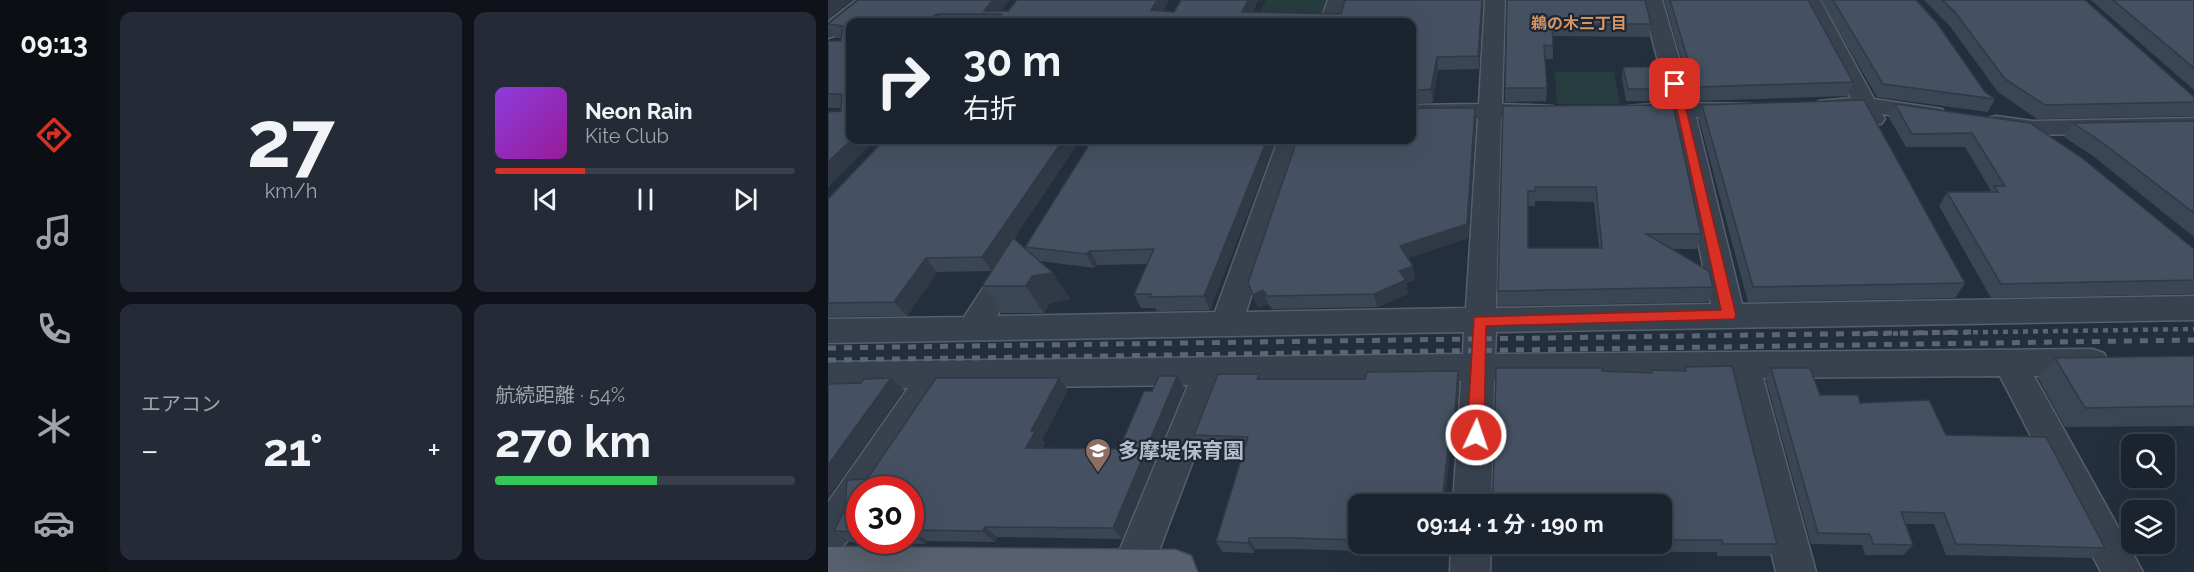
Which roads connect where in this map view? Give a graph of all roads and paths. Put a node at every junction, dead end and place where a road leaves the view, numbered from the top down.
1 (868, 0) edge
2 (1338, 0) edge
3 (1495, 0) edge
4 (1652, 0) edge
5 (1810, 0) edge
6 (853, 18) edge
7 (1331, 18) edge
8 (846, 26) edge
9 (832, 42) edge
10 (1866, 105) junction
11 (1808, 107) edge
12 (1761, 108) edge
13 (1682, 110) junction
14 (1569, 111) edge
15 (1615, 111) edge
16 (1416, 112) edge
17 (1490, 112) junction
18 (2194, 125) edge
19 (2033, 128) junction
20 (1882, 136) edge
21 (1289, 144) edge
22 (2066, 152) edge
23 (1027, 243) edge
24 (2194, 308) edge
25 (1729, 315) junction
26 (1479, 321) junction
27 (1226, 324) junction
28 (973, 329) junction
29 (828, 331) edge
30 (2116, 362) edge
31 (2010, 363) junction
32 (1743, 366) junction
33 (1479, 367) junction
34 (1210, 371) junction
35 (936, 375) junction
36 (828, 376) edge
37 (1473, 494) edge
38 (828, 536) edge
39 (1471, 554) edge
40 (828, 569) edge
41 (977, 571) edge
42 (1131, 571) edge
43 (1175, 572) edge
44 (1470, 572) edge
45 (1796, 572) edge
46 (2123, 572) edge

1 - 6 street
2 - 7 street
3 - 17 street
4 - 13 street
5 - 10 street
8 - 9 street
10 - 11 street
10 - 19 street
10 - 20 street
12 - 13 street
13 - 15 street
13 - 25 street
14 - 17 street
16 - 17 street
17 - 26 street
18 - 19 street
19 - 22 street
21 - 27 street
23 - 28 street
24 - 25 street
25 - 26 street
26 - 27 street
26 - 33 street
27 - 28 street
28 - 29 street
30 - 31 street
31 - 32 street
31 - 46 street
32 - 33 street
32 - 45 street
33 - 34 street
33 - 37 street
34 - 35 street
34 - 42 street
35 - 36 street
35 - 38 street
39 - 44 street
40 - 41 main road
41 - 42 main road
42 - 43 main road

